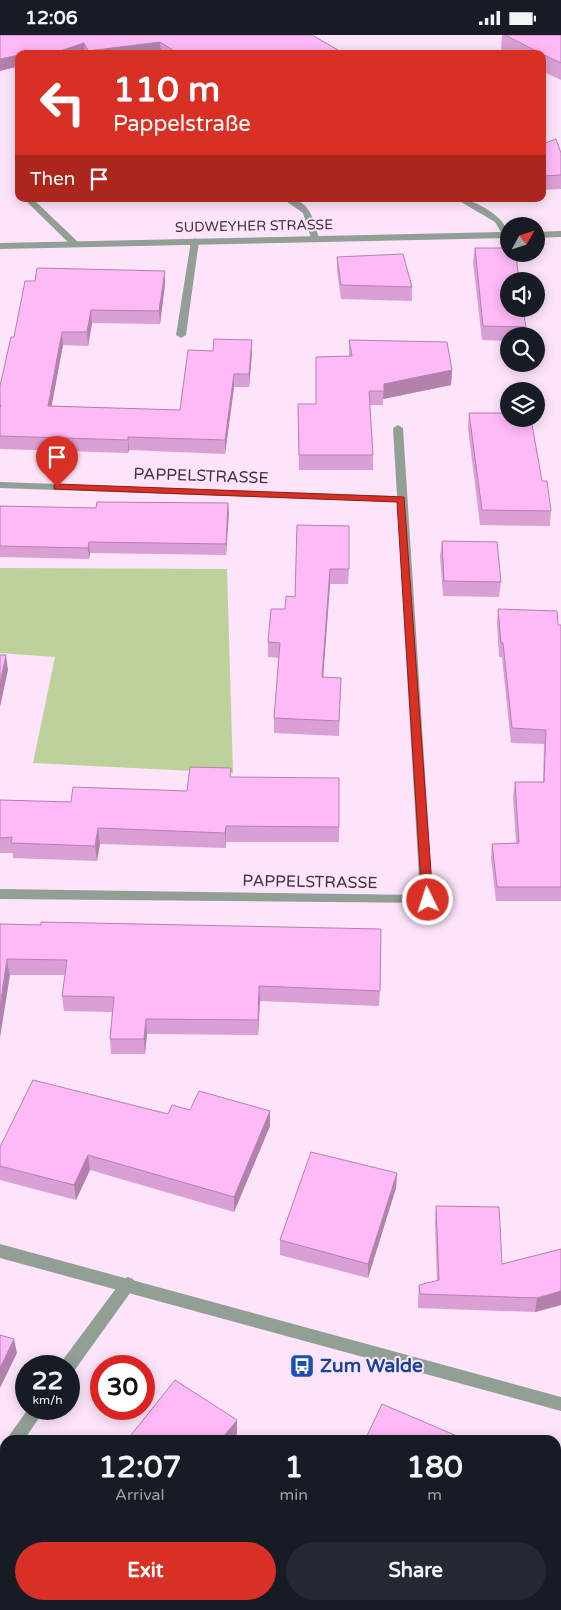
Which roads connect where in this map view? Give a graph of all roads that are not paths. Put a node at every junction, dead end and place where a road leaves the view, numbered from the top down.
1 (31, 202) edge
2 (292, 202) edge
3 (465, 202) edge
4 (500, 223) edge
5 (561, 234) edge
6 (500, 235) edge
7 (545, 235) edge
8 (315, 238) junction
9 (195, 241) junction
10 (75, 243) junction
11 (0, 247) edge
12 (181, 335) dead end
13 (398, 428) dead end
14 (0, 485) edge
15 (401, 499) junction
16 (0, 894) edge
17 (0, 1251) edge
18 (128, 1284) junction
19 (76, 1355) edge
20 (561, 1404) edge
21 (29, 1420) edge
22 (18, 1435) edge

1 - 10 street
2 - 8 street
3 - 4 street
5 - 7 street
6 - 8 street, SUDWEYHER STRASSE
8 - 9 street, SUDWEYHER STRASSE
9 - 10 street, SUDWEYHER STRASSE
9 - 12 street
10 - 11 street, SUDWEYHER STRASSE
13 - 15 street, PAPPELSTRASSE
14 - 15 street, PAPPELSTRASSE
15 - 16 street, PAPPELSTRASSE
17 - 18 street
18 - 19 street
18 - 20 street
21 - 22 street

